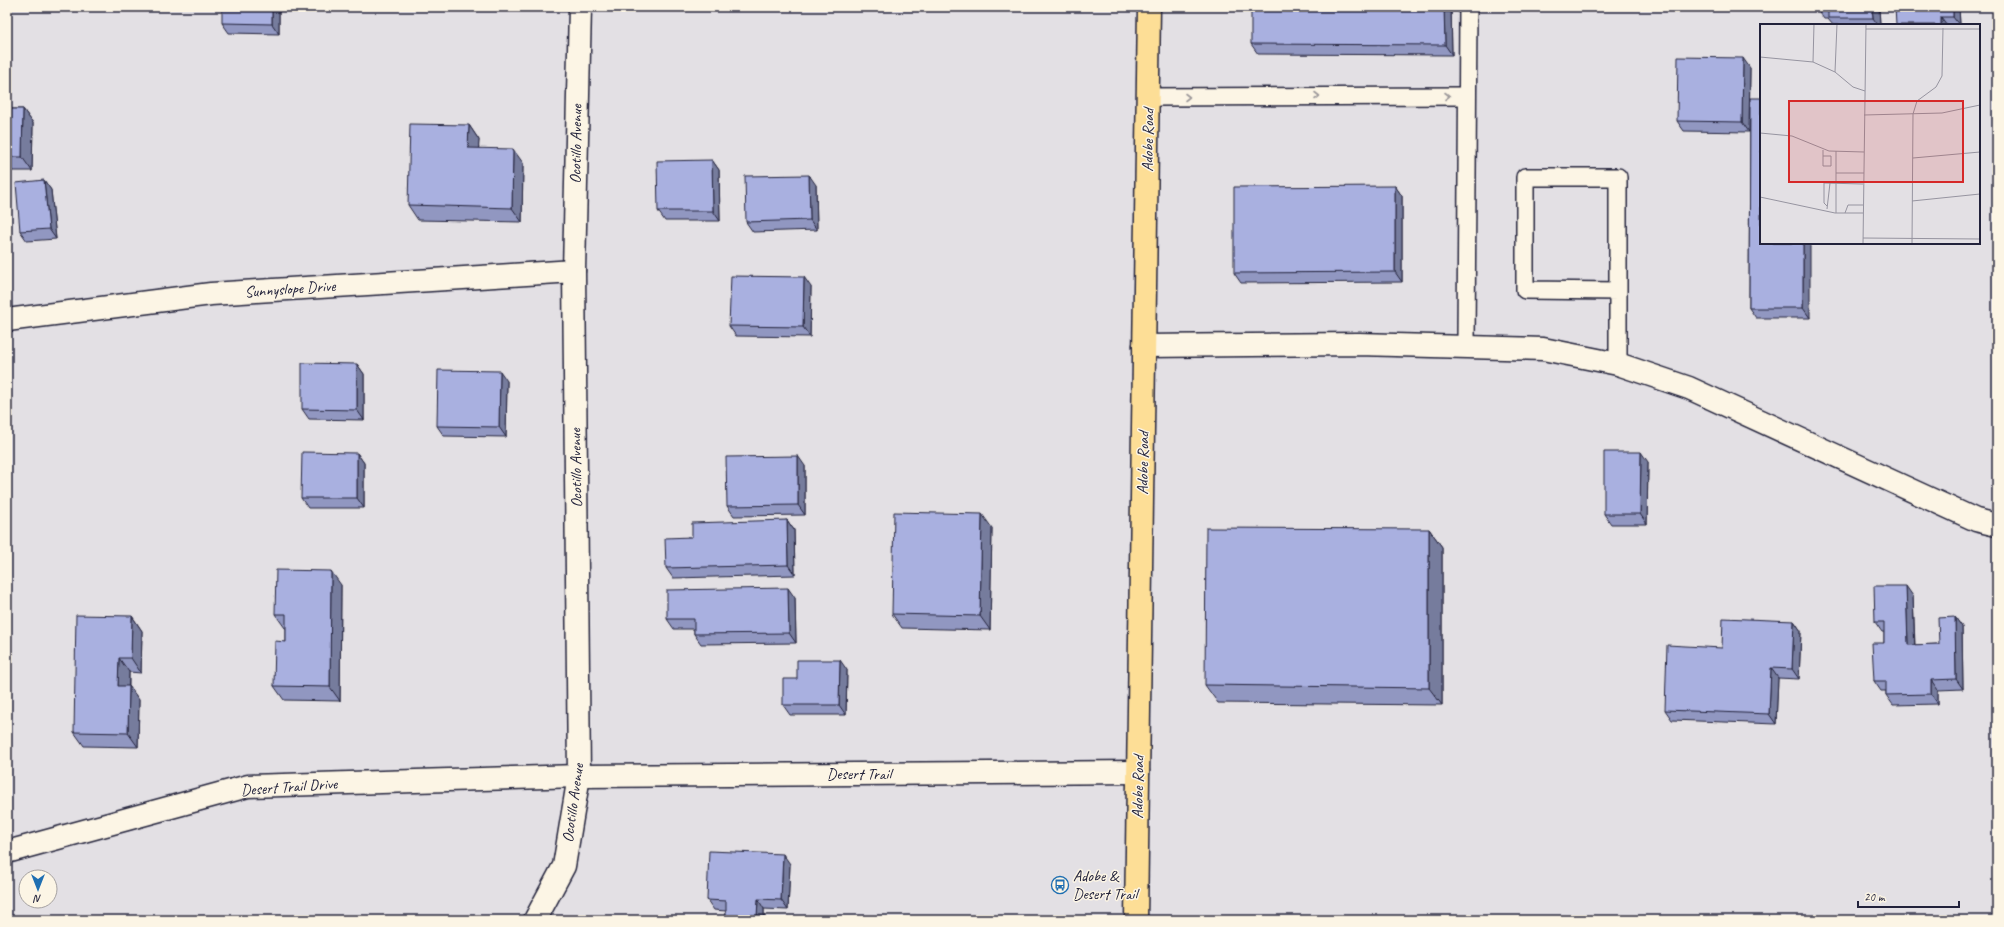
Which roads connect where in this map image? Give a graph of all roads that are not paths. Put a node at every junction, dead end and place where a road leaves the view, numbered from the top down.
1 (580, 7) edge
2 (1149, 7) edge
3 (1468, 7) edge
4 (1467, 96) junction
5 (1148, 97) junction
6 (574, 271) junction
7 (1618, 291) junction
8 (7, 320) edge
9 (1144, 346) junction
10 (1466, 346) junction
11 (1618, 364) junction
12 (1997, 525) edge
13 (1138, 772) junction
14 (579, 776) junction
15 (7, 852) edge
16 (535, 920) edge
17 (1136, 920) edge

1 - 6 street, Ocotillo Avenue
2 - 5 main road, Adobe Road
3 - 4 lane
5 -> 4 lane
4 - 10 lane
5 - 9 main road, Adobe Road
6 - 8 street, Sunnyslope Drive
6 - 14 street, Ocotillo Avenue
7 - 7 lane
7 - 11 lane
9 - 10 street
9 - 13 main road, Adobe Road
10 - 11 street
11 - 12 street
13 - 14 street, Desert Trail
13 - 17 main road, Adobe Road
14 - 15 street, Desert Trail Drive
14 - 16 street, Ocotillo Avenue

